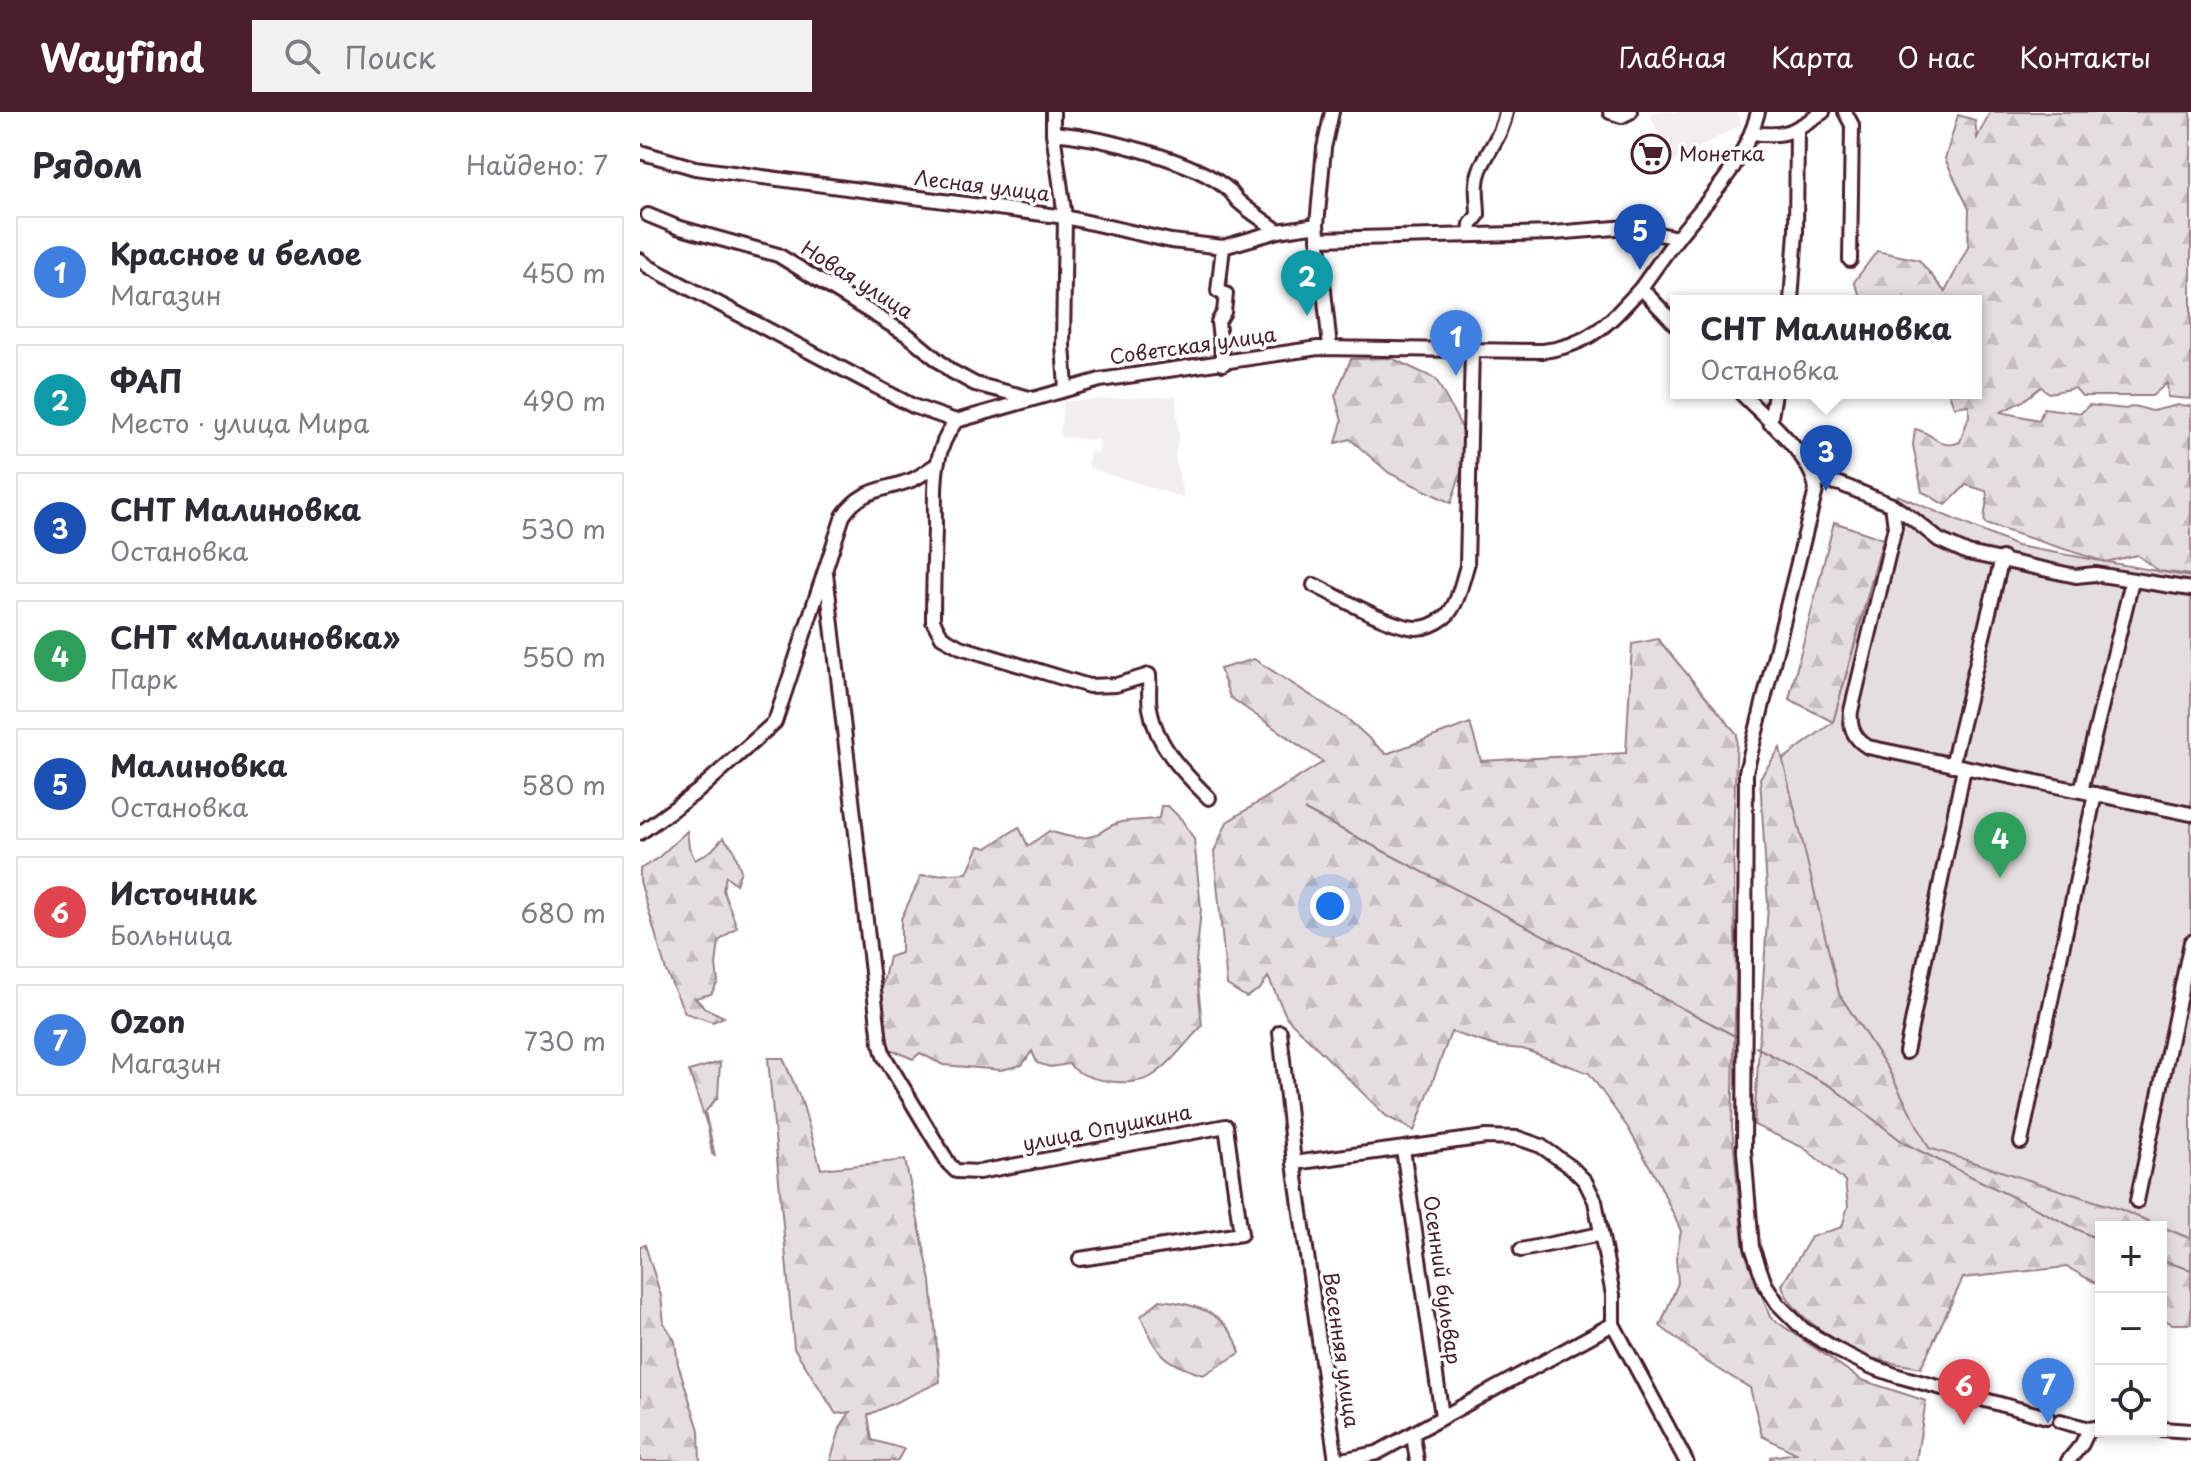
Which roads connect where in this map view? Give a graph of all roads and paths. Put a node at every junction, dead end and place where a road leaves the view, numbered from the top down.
1 (1053, 112) edge
2 (1332, 112) edge
3 (1506, 112) edge
4 (1610, 112) edge
5 (1630, 112) edge
6 (1758, 112) edge
7 (1823, 112) edge
8 (1845, 112) edge
9 (1797, 129) junction
10 (1053, 133) junction
11 (1753, 133) junction
12 (640, 152) edge
13 (648, 215) dead end
14 (1065, 217) junction
15 (1317, 225) junction
16 (1278, 231) junction
17 (1470, 234) junction
18 (1677, 238) junction
19 (1318, 239) junction
20 (1223, 247) junction
21 (640, 260) edge
22 (1850, 260) dead end
23 (1641, 288) junction
24 (1791, 295) edge
25 (1670, 319) edge
26 (1330, 347) junction
27 (1472, 349) junction
28 (1223, 364) junction
29 (1066, 388) junction
30 (1033, 399) junction
31 (1747, 399) edge
32 (1774, 399) edge
33 (956, 421) junction
34 (1770, 423) junction
35 (936, 465) junction
36 (1815, 479) junction
37 (1892, 505) junction
38 (2002, 558) junction
39 (826, 573) junction
40 (2132, 581) junction
41 (1314, 585) dead end
42 (2191, 589) edge
43 (1958, 767) junction
44 (2081, 791) junction
45 (2095, 794) junction
46 (1209, 798) dead end
47 (2191, 814) edge
48 (640, 833) edge
49 (2191, 942) edge
50 (1280, 1032) dead end
51 (1906, 1052) dead end
52 (2021, 1142) dead end
53 (1403, 1149) junction
54 (1294, 1163) junction
55 (2137, 1201) dead end
56 (1601, 1234) junction
57 (1521, 1250) dead end
58 (1080, 1259) dead end
59 (1613, 1324) junction
60 (1442, 1416) junction
61 (2095, 1428) edge
62 (2167, 1429) edge
63 (2191, 1431) edge
64 (1413, 1435) junction
65 (1417, 1461) edge
66 (1686, 1461) edge
67 (2068, 1461) edge

1 - 10 street
2 - 15 street
3 - 17 street
4 - 5 street
6 - 11 street, Советская улица
7 - 9 street
8 - 22 street
9 - 11 street
9 - 24 street
10 - 14 street
10 - 16 street
11 - 18 street, Советская улица
12 - 14 street, Лесная улица
13 - 30 street, Новая улица
14 - 20 street, Лесная улица
14 - 29 street
15 - 16 street, Лесная улица
15 - 19 street
16 - 20 street, Лесная улица
17 - 18 street
17 - 19 street
18 - 23 street, Советская улица
19 - 26 street
20 - 28 street
21 - 33 street
23 - 25 street
23 - 27 street, Советская улица
26 - 27 street, Советская улица
26 - 28 street, Советская улица
27 - 41 street
28 - 29 street, Советская улица
29 - 30 street, Советская улица
30 - 33 street, Советская улица
31 - 34 street
32 - 34 street
33 - 35 street
34 - 36 street
35 - 39 street
35 - 46 street
36 - 37 street
36 - 61 street
37 - 38 street
37 - 43 street
38 - 40 street
38 - 43 street
39 - 48 street
39 - 58 street, улица Опушкина
40 - 42 street
40 - 44 street
43 - 44 street
43 - 51 street
44 - 45 street
45 - 47 street
45 - 52 street
49 - 55 street
50 - 54 street, Весенняя улица
53 - 54 street
53 - 56 street
53 - 60 street, Осенний бульвар
54 - 64 street, Весенняя улица
56 - 57 street
56 - 59 street
59 - 60 street, Весенняя улица
59 - 66 street
60 - 64 street, Весенняя улица
61 - 67 street
62 - 63 street
64 - 65 street

